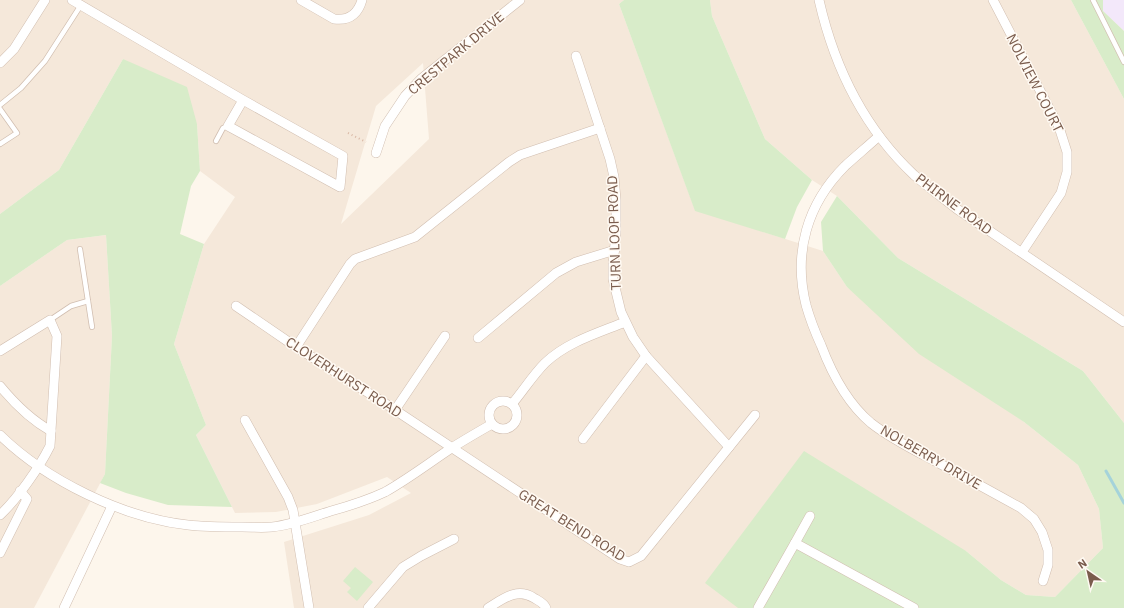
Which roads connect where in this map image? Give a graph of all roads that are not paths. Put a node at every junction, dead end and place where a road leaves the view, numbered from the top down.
1 (45, 0) edge
2 (72, 0) edge
3 (301, 0) edge
4 (362, 0) edge
5 (520, 0) edge
6 (819, 0) edge
7 (993, 0) edge
8 (1093, 0) edge
9 (81, 5) junction
10 (576, 56) dead end
11 (1124, 62) edge
12 (0, 63) edge
13 (243, 100) junction
14 (0, 105) edge
15 (0, 109) edge
16 (228, 126) junction
17 (600, 128) junction
18 (879, 136) junction
19 (216, 141) dead end
20 (0, 144) edge
21 (376, 152) dead end
22 (80, 249) dead end
23 (615, 250) junction
24 (1022, 252) junction
25 (88, 301) junction
26 (236, 306) dead end
27 (50, 320) junction
28 (625, 322) junction
29 (1124, 322) edge
30 (92, 326) dead end
31 (445, 336) dead end
32 (478, 338) dead end
33 (296, 347) junction
34 (0, 351) edge
35 (646, 356) junction
36 (0, 386) edge
37 (512, 404) junction
38 (396, 410) junction
39 (755, 415) dead end
40 (245, 420) dead end
41 (492, 424) junction
42 (50, 431) junction
43 (0, 435) edge
44 (583, 439) dead end
45 (729, 447) junction
46 (451, 448) junction
47 (38, 466) junction
48 (20, 491) junction
49 (112, 506) junction
50 (0, 515) edge
51 (810, 516) dead end
52 (295, 522) junction
53 (454, 539) dead end
54 (795, 543) junction
55 (0, 553) edge
56 (1044, 581) dead end
57 (64, 608) edge
58 (310, 608) edge
59 (368, 608) edge
60 (488, 608) edge
61 (546, 608) edge
62 (758, 608) edge
63 (914, 608) edge

1 - 12 street
2 - 9 street
3 - 4 street
5 - 21 street, CRESTPARK DRIVE
6 - 18 street, PHIRNE ROAD
7 - 24 street, NOLVIEW COURT
8 - 11 lane
9 - 13 street
9 - 14 lane
10 - 17 street, TURN LOOP ROAD
13 - 16 street
13 - 16 street
15 - 20 lane
16 - 19 lane
17 - 23 street, TURN LOOP ROAD
17 - 33 street
18 - 24 street, PHIRNE ROAD
18 - 56 street, NOLBERRY DRIVE
22 - 25 lane
23 - 28 street, TURN LOOP ROAD
23 - 32 street
24 - 29 street, PHIRNE ROAD
25 - 27 lane
25 - 30 lane
26 - 33 street, CLOVERHURST ROAD
27 - 34 street
27 - 42 street
28 - 35 street, TURN LOOP ROAD
28 - 37 street
31 - 38 street
33 - 38 street, CLOVERHURST ROAD
35 - 44 street
35 - 45 street, TURN LOOP ROAD
36 - 42 street
37 - 41 street
37 - 41 street
38 - 46 street, CLOVERHURST ROAD
39 - 45 street, GREAT BEND ROAD
40 - 52 street
41 - 46 street
42 - 47 street
43 - 47 street
45 - 46 street, GREAT BEND ROAD
46 - 52 street
47 - 48 street
47 - 49 street
48 - 50 street
48 - 55 street
49 - 52 street
49 - 57 street
51 - 54 street
52 - 58 street
53 - 59 street
54 - 62 street
54 - 63 street
60 - 61 street

